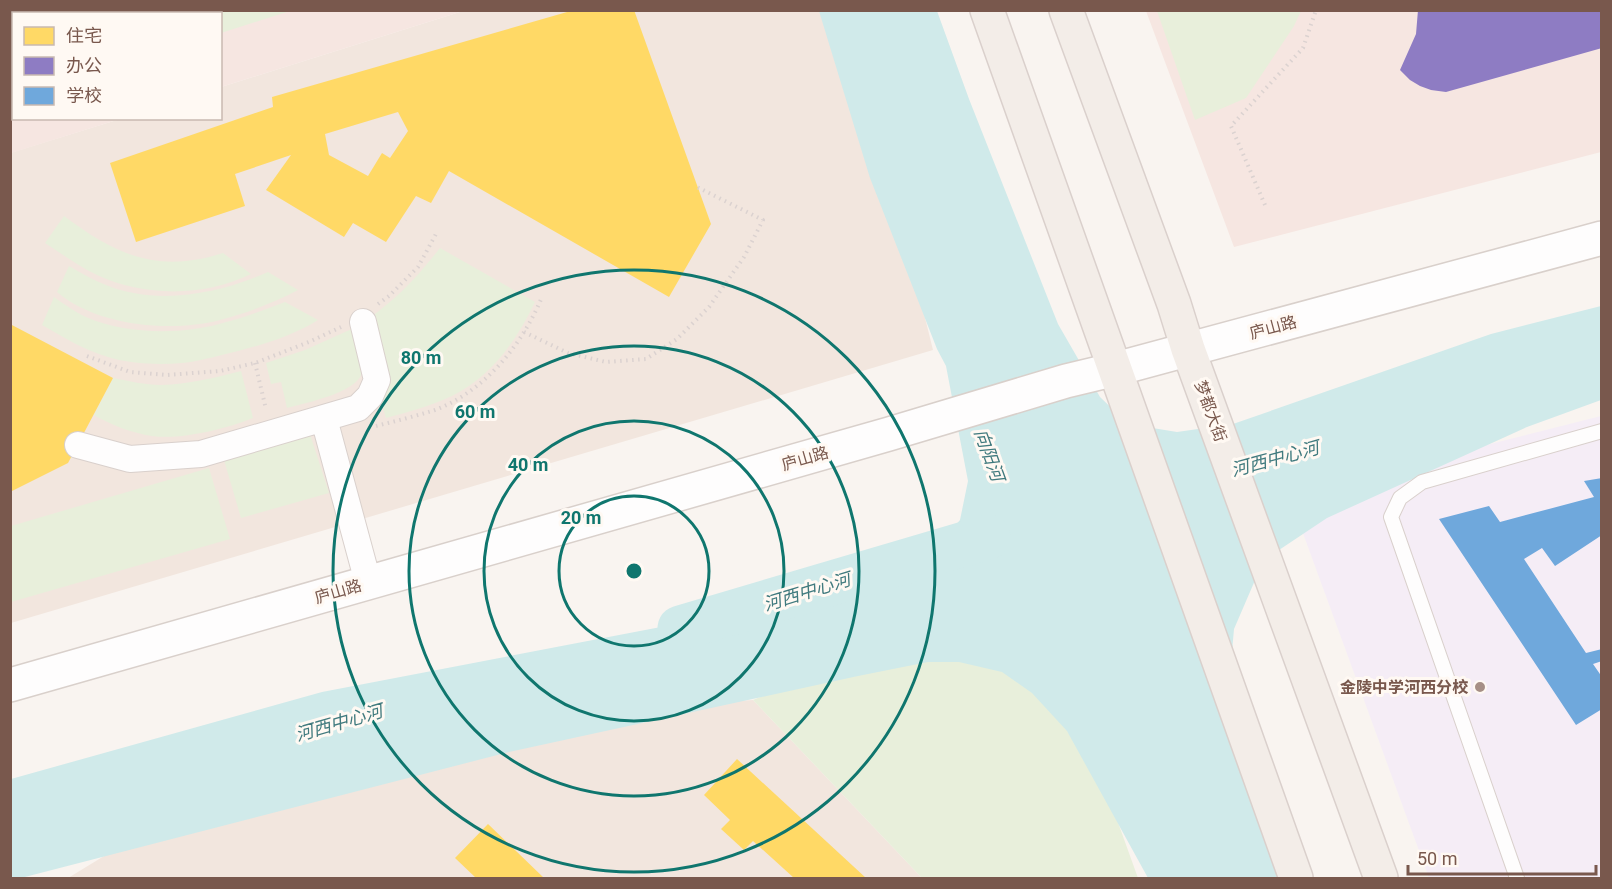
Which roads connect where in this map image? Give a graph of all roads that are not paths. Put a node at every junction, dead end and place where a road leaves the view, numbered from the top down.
1 (987, 10) edge
2 (1066, 10) edge
3 (1602, 238) edge
4 (362, 317) road end
5 (1188, 350) junction
6 (1116, 369) junction
7 (324, 419) junction
8 (1602, 431) edge
9 (78, 445) dead end
10 (368, 582) junction
11 (10, 684) edge
12 (1296, 879) edge
13 (1381, 879) edge
14 (1518, 879) edge

1 - 6 main road
2 - 5 main road, 梦都大街
3 - 5 main road, 庐山路
4 - 7 street
5 - 6 main road, 庐山路
5 - 13 main road, 梦都大街
6 - 10 main road, 庐山路
6 - 12 main road
7 - 9 street
7 - 10 street
8 - 14 lane
10 - 11 main road, 庐山路

